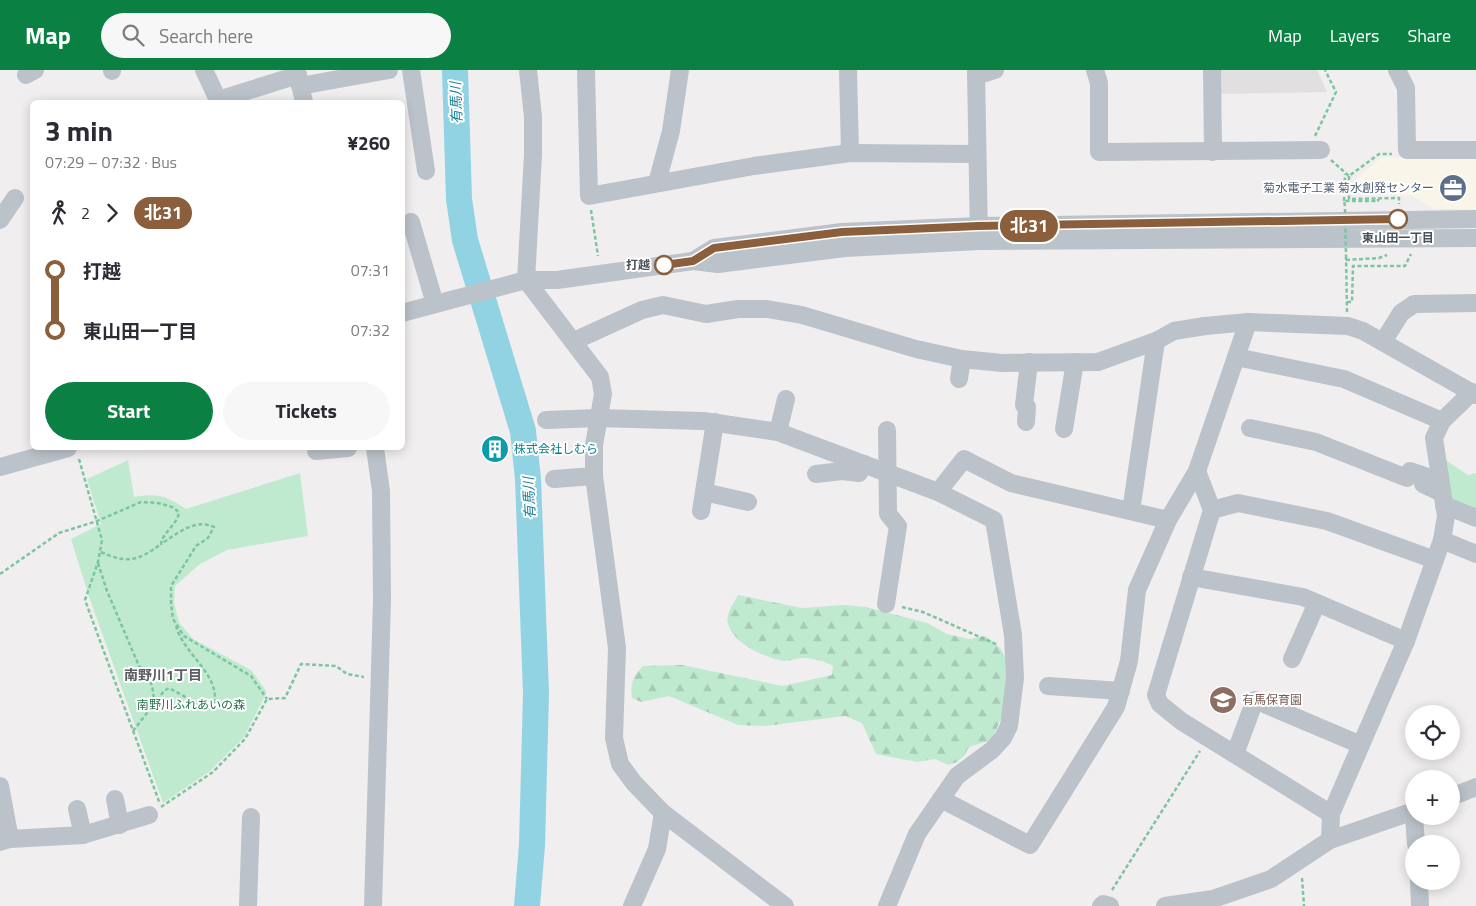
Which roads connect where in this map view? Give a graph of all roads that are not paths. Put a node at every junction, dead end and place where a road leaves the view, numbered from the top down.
1 (204, 70) edge
2 (389, 70) edge
3 (412, 70) edge
4 (528, 70) edge
5 (586, 70) edge
6 (680, 70) edge
7 (848, 70) edge
8 (994, 70) edge
9 (1095, 70) edge
10 (1212, 70) edge
11 (1397, 70) edge
12 (976, 73) edge
13 (300, 83) edge
14 (219, 100) edge
15 (224, 100) edge
16 (1321, 150) road end
17 (1476, 150) edge
18 (1213, 152) junction
19 (850, 153) junction
20 (977, 154) junction
21 (426, 171) dead end
22 (656, 183) junction
23 (15, 198) dead end
24 (1476, 219) edge
25 (0, 220) edge
26 (411, 222) dead end
27 (978, 234) junction
28 (1476, 238) edge
29 (526, 280) junction
30 (1476, 303) edge
31 (435, 304) junction
32 (405, 312) edge
33 (1248, 322) junction
34 (1156, 341) junction
35 (574, 342) junction
36 (1383, 342) junction
37 (1236, 357) junction
38 (962, 360) junction
39 (1029, 362) junction
40 (1075, 362) junction
41 (959, 379) dead end
42 (1474, 393) edge
43 (786, 399) dead end
44 (598, 418) junction
45 (546, 420) dead end
46 (1442, 421) junction
47 (714, 422) junction
48 (1026, 422) dead end
49 (1250, 428) dead end
50 (1064, 429) dead end
51 (886, 430) dead end
52 (778, 432) junction
53 (327, 450) edge
54 (375, 450) edge
55 (316, 451) dead end
56 (73, 452) edge
57 (864, 464) junction
58 (0, 467) edge
59 (1197, 471) junction
60 (887, 473) junction
61 (816, 474) dead end
62 (594, 476) junction
63 (554, 479) dead end
64 (704, 492) junction
65 (938, 492) junction
66 (1443, 499) junction
67 (748, 502) dead end
68 (1212, 510) junction
69 (701, 511) dead end
70 (1131, 511) junction
71 (1476, 518) edge
72 (1168, 520) junction
73 (1442, 540) junction
74 (1476, 554) edge
75 (1435, 560) junction
76 (1191, 577) junction
77 (1317, 603) junction
78 (886, 604) road end
79 (1406, 641) junction
80 (1292, 659) dead end
81 (1048, 686) dead end
82 (1121, 691) junction
83 (1361, 745) junction
84 (1235, 754) junction
85 (0, 786) edge
86 (1476, 787) edge
87 (1460, 793) edge
88 (115, 799) dead end
89 (941, 799) junction
90 (77, 809) dead end
91 (155, 811) road end
92 (663, 813) junction
93 (1331, 814) junction
94 (1405, 815) edge
95 (251, 817) dead end
96 (120, 824) junction
97 (83, 835) junction
98 (1330, 840) junction
99 (5, 841) edge
100 (1419, 890) edge
101 (1213, 902) edge
102 (248, 906) edge
103 (373, 906) edge
104 (632, 906) edge
105 (785, 906) edge
106 (886, 906) edge
107 (1165, 906) edge
108 (1420, 906) edge

1 - 14 street
2 - 13 street
3 - 21 street
4 - 29 street
5 - 22 street
6 - 22 street
7 - 19 street
8 - 12 street
9 - 18 street
10 - 18 street
11 - 17 street
12 - 20 street
13 - 15 street
16 - 18 street
19 - 20 street
19 - 22 street
20 - 27 street
23 - 25 street
24 - 27 street
26 - 31 street
27 - 28 street
27 - 29 street
29 - 31 street
29 - 35 street
30 - 36 street
31 - 32 street
33 - 34 street
33 - 36 street
33 - 37 street
34 - 40 street
34 - 70 street
35 - 38 street
35 - 44 street
36 - 42 street
37 - 46 street
37 - 59 street
38 - 39 street
38 - 41 street
39 - 40 street
39 - 48 street
40 - 50 street
42 - 46 street
43 - 52 street
44 - 45 street
44 - 47 street
44 - 62 street
46 - 66 street
47 - 52 street
47 - 64 street
49 - 66 street
51 - 60 street
52 - 57 street
53 - 55 street
54 - 103 street
56 - 58 street
57 - 60 street
57 - 61 street
59 - 68 street
59 - 72 street
60 - 65 street
60 - 78 street
62 - 63 street
62 - 92 street
64 - 67 street
64 - 69 street
65 - 70 street
65 - 89 street
66 - 71 street
66 - 73 street
68 - 75 street
68 - 76 street
70 - 72 street
72 - 82 street
73 - 74 street
73 - 75 street
75 - 79 street
76 - 77 street
76 - 84 street
77 - 79 street
77 - 80 street
79 - 83 street
81 - 82 street
82 - 89 street
83 - 84 street
83 - 93 street
84 - 93 street
85 - 99 street
86 - 87 street
88 - 96 street
89 - 106 street
90 - 97 street
91 - 96 street
92 - 104 street
92 - 105 street
93 - 98 street
94 - 98 street
95 - 102 street
96 - 97 street
97 - 99 street
98 - 101 street
100 - 108 street
101 - 107 street

